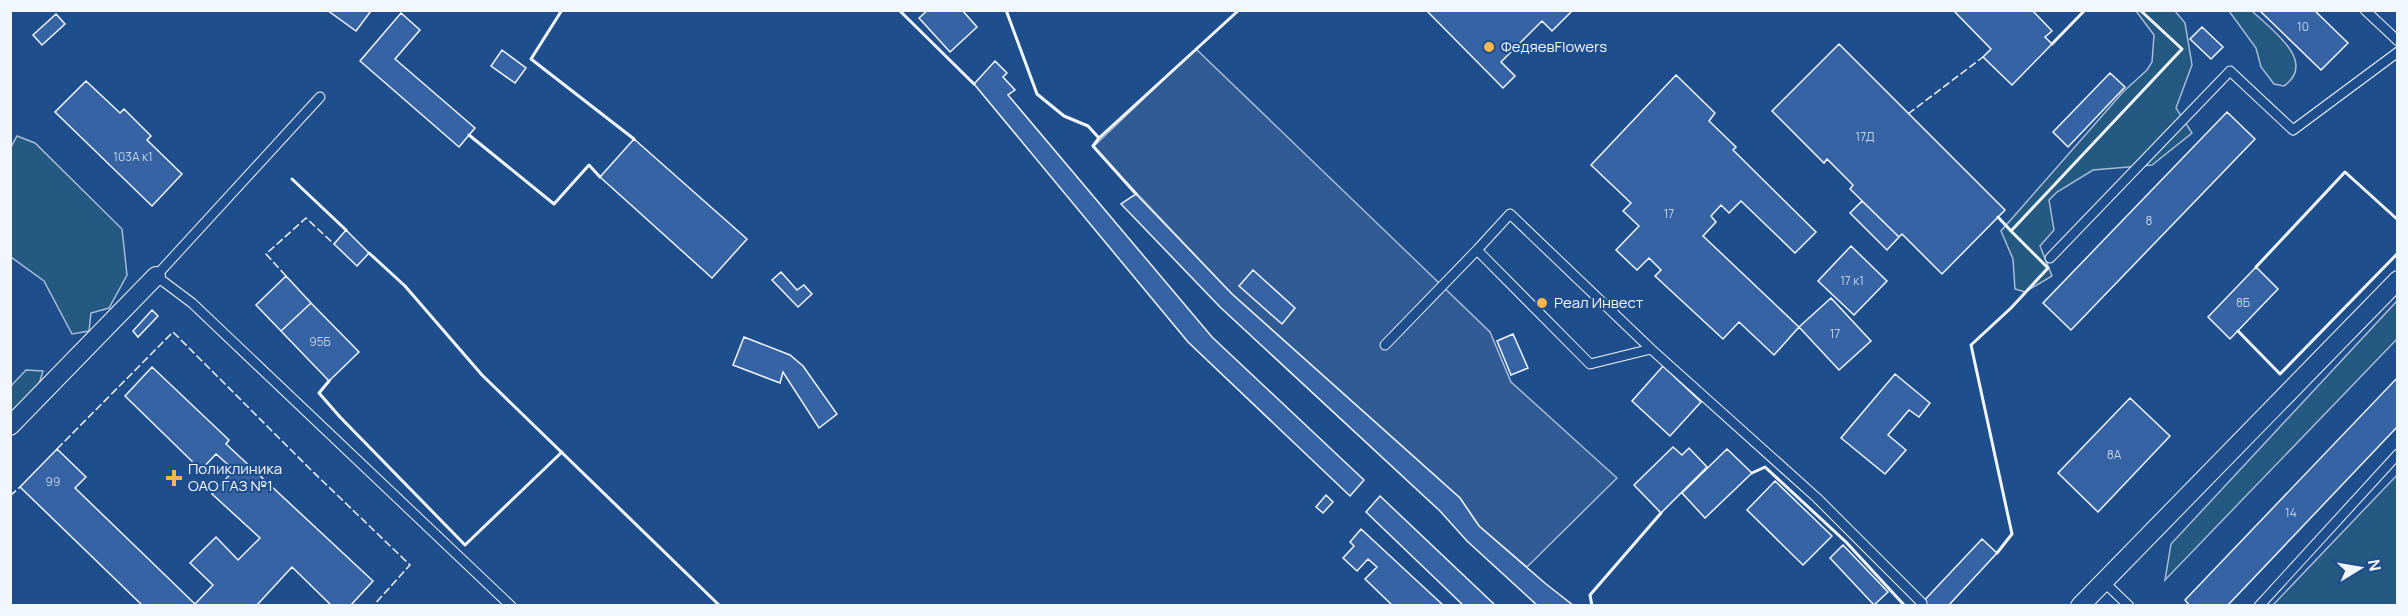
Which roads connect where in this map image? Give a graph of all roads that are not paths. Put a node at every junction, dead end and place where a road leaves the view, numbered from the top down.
1 (2365, 10) edge
2 (2397, 41) edge
3 (2397, 52) edge
4 (320, 97) dead end
5 (1477, 250) junction
6 (2050, 258) dead end
7 (156, 276) junction
8 (2397, 280) edge
9 (1385, 345) dead end
10 (1651, 349) junction
11 (10, 426) edge
12 (2397, 454) edge
13 (2104, 582) junction
14 (1922, 603) dead end
15 (511, 606) edge
16 (2080, 606) edge
17 (2129, 606) edge
18 (2259, 606) edge

1 - 2 lane
3 - 6 lane
4 - 7 lane
5 - 9 lane
5 - 10 lane
5 - 10 lane
7 - 11 street
7 - 15 lane
8 - 13 street
10 - 14 lane
12 - 18 lane
13 - 16 street
13 - 17 lane

